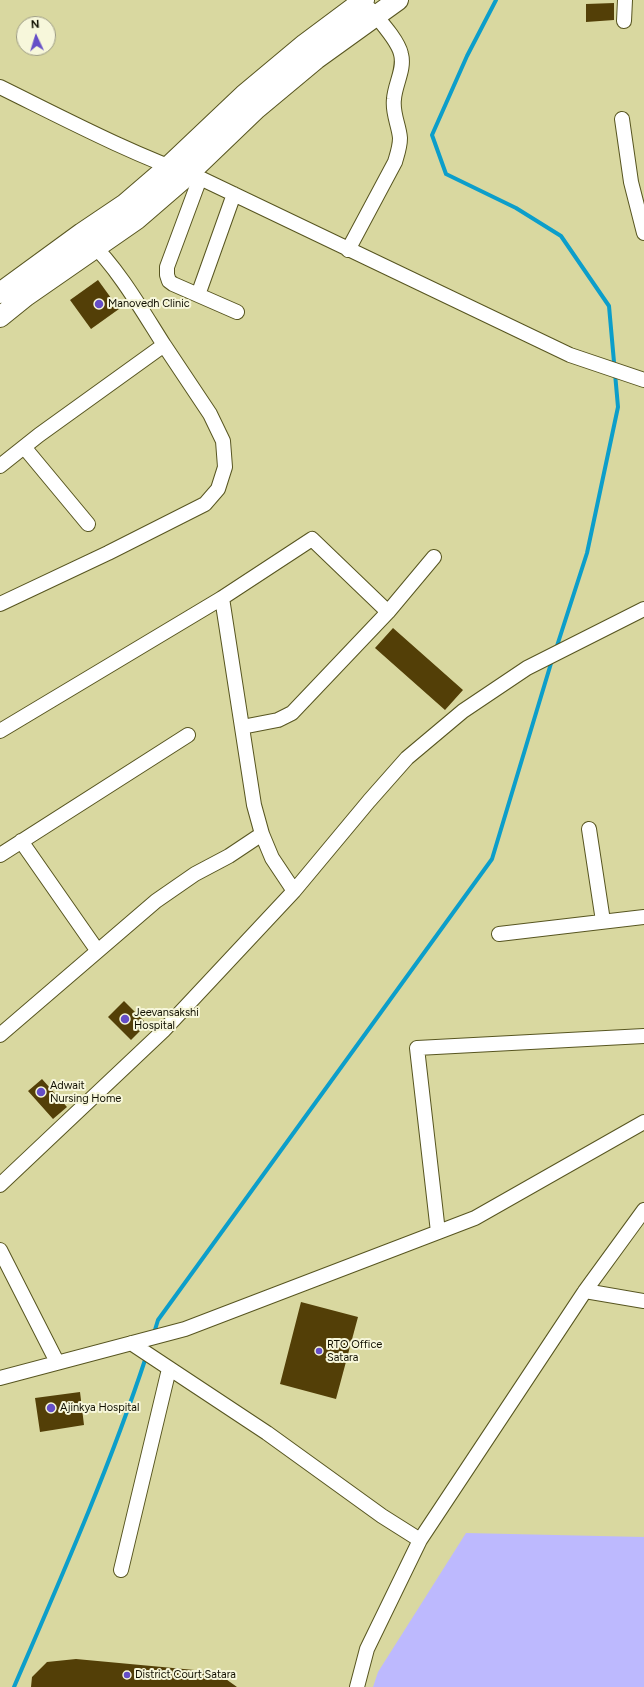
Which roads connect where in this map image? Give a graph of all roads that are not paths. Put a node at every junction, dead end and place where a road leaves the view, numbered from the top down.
1 (364, 0) edge
2 (398, 0) edge
3 (625, 0) edge
4 (376, 16) junction
5 (624, 21) dead end
6 (0, 87) edge
7 (622, 119) dead end
8 (168, 167) junction
9 (194, 176) junction
10 (234, 194) junction
11 (644, 233) edge
12 (82, 234) junction
13 (96, 247) junction
14 (348, 250) junction
15 (0, 293) edge
16 (198, 295) junction
17 (237, 312) dead end
18 (0, 317) edge
19 (164, 345) junction
20 (644, 380) edge
21 (24, 447) junction
22 (0, 466) edge
23 (88, 524) dead end
24 (434, 557) dead end
25 (222, 598) junction
26 (0, 604) edge
27 (644, 609) edge
28 (388, 612) junction
29 (242, 727) junction
30 (0, 731) edge
31 (188, 735) dead end
32 (589, 829) dead end
33 (262, 834) junction
34 (21, 841) junction
35 (0, 855) edge
36 (294, 891) junction
37 (644, 916) edge
38 (603, 921) junction
39 (499, 934) dead end
40 (97, 950) junction
41 (0, 1035) edge
42 (644, 1036) edge
43 (644, 1122) edge
44 (0, 1184) edge
45 (644, 1210) edge
46 (438, 1232) junction
47 (0, 1250) edge
48 (585, 1291) junction
49 (644, 1301) edge
50 (131, 1343) junction
51 (57, 1362) junction
52 (169, 1369) junction
53 (0, 1378) edge
54 (420, 1540) junction
55 (121, 1570) dead end
56 (357, 1687) edge

1 - 4 street
1 - 8 street
2 - 4 street
3 - 5 street
4 - 9 street
4 - 14 street
6 - 8 street
7 - 11 street
8 - 9 street
8 - 12 street
9 - 10 street
9 - 13 street
9 - 16 street
10 - 14 street
10 - 16 street
12 - 13 street
12 - 15 street
13 - 18 street
13 - 19 street
14 - 20 street
16 - 17 street
19 - 21 street
19 - 26 street
21 - 22 street
21 - 23 street
24 - 28 street
25 - 28 street
25 - 29 street
25 - 30 street
27 - 36 street
28 - 29 street
29 - 33 street
31 - 34 street
32 - 38 street
33 - 36 street
33 - 40 street
34 - 35 street
34 - 40 street
36 - 44 street
37 - 38 street
38 - 39 street
40 - 41 street
42 - 46 street
43 - 46 street
45 - 48 street
46 - 50 street
47 - 51 street
48 - 49 street
48 - 54 street
50 - 51 street
50 - 52 street
51 - 53 street
52 - 54 street
52 - 55 street
54 - 56 street

